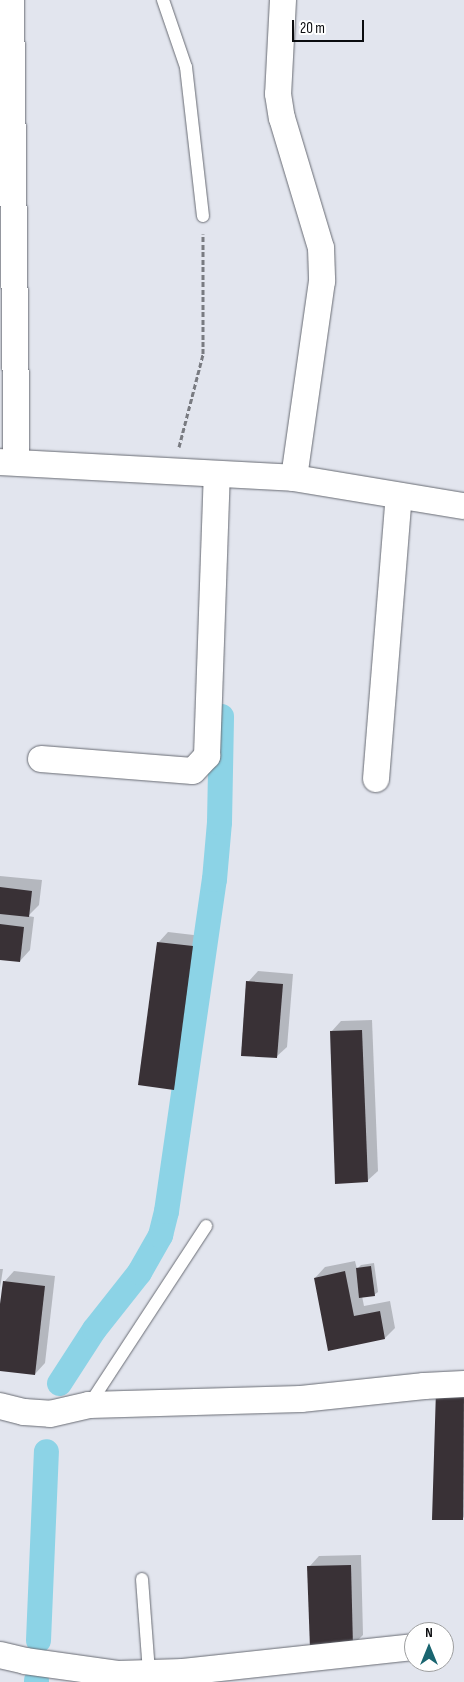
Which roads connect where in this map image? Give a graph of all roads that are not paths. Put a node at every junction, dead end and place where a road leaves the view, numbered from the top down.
1 (11, 0) edge
2 (163, 0) edge
3 (283, 0) edge
4 (203, 216) road end
5 (9, 462) edge
6 (218, 475) junction
7 (294, 478) junction
8 (399, 496) junction
9 (464, 506) edge
10 (41, 759) dead end
11 (376, 779) dead end
12 (206, 1226) dead end
13 (464, 1384) edge
14 (89, 1405) junction
15 (0, 1406) edge
16 (142, 1578) dead end
17 (404, 1648) edge
18 (0, 1655) edge
19 (25, 1671) edge
20 (149, 1673) junction

1 - 5 street
2 - 4 lane
3 - 7 street
5 - 6 street
6 - 7 street
6 - 10 street
7 - 8 street
8 - 9 street
8 - 11 street
12 - 14 lane
13 - 14 street
14 - 15 street
16 - 20 lane
17 - 20 street
18 - 19 street
19 - 20 street

